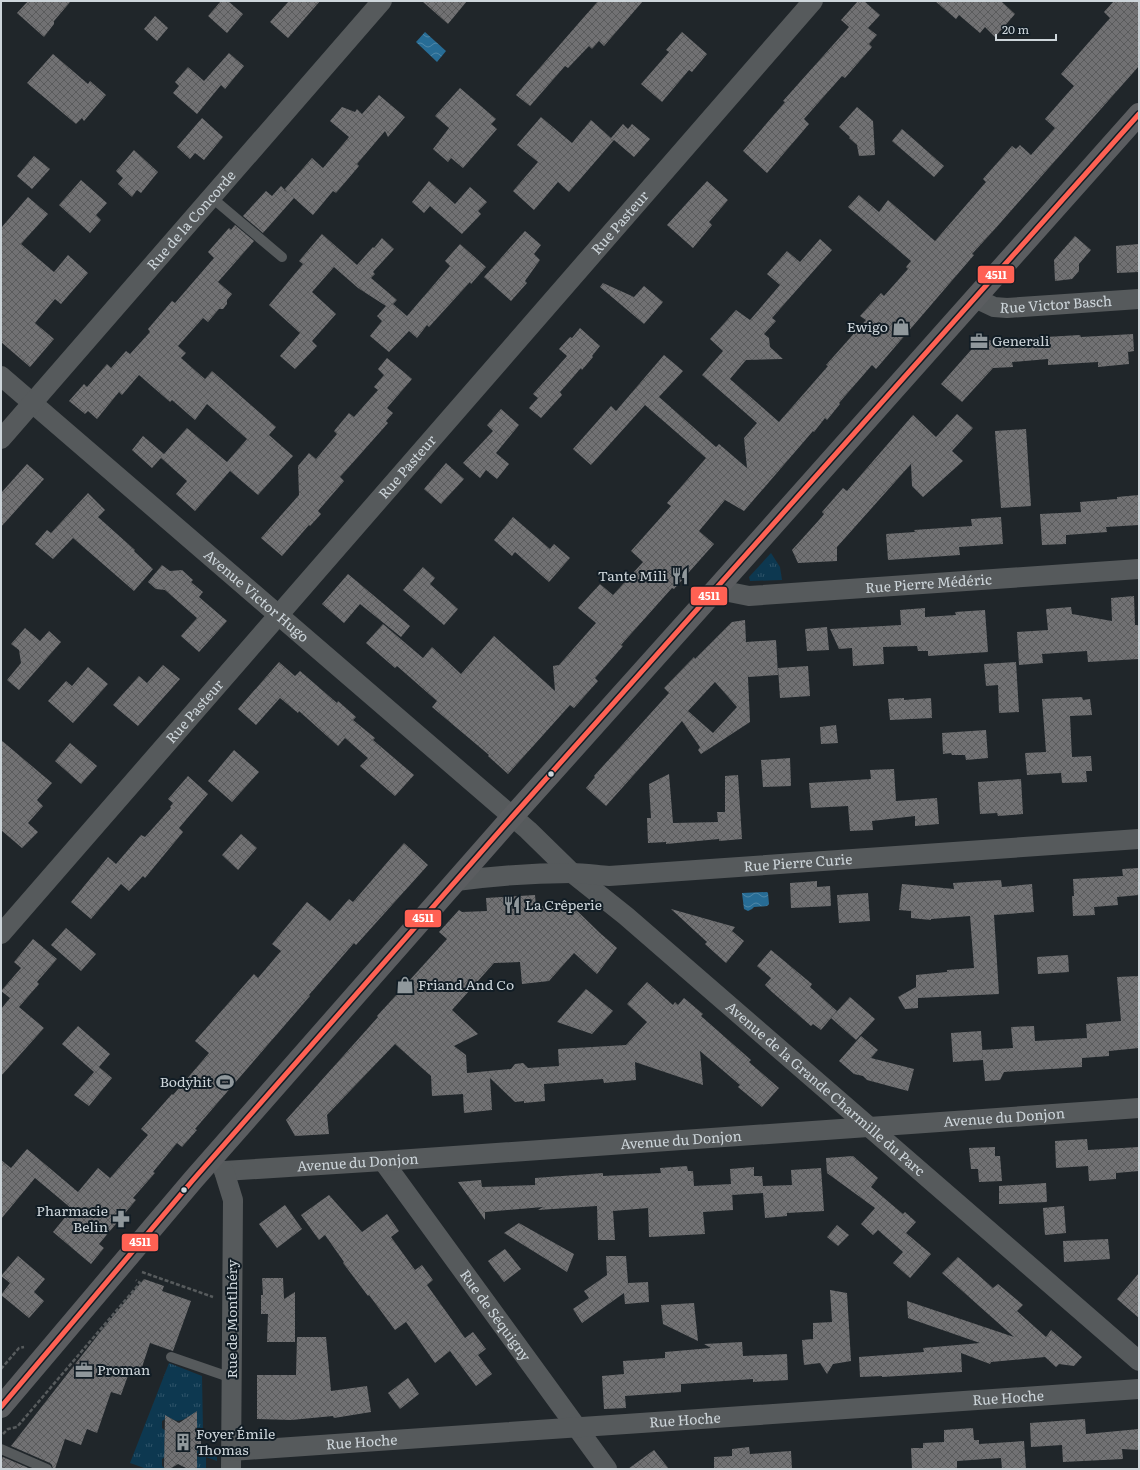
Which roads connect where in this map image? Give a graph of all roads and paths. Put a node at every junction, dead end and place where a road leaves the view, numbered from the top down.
1 (382, 1) edge
2 (813, 1) edge
3 (1139, 114) edge
4 (211, 197) junction
5 (282, 257) dead end
6 (975, 298) junction
7 (1139, 299) edge
8 (1, 376) edge
9 (32, 403) junction
10 (1, 439) edge
11 (1139, 570) edge
12 (719, 586) junction
13 (278, 615) junction
14 (512, 817) junction
15 (1139, 839) edge
16 (572, 873) junction
17 (456, 881) junction
18 (1, 934) edge
19 (1139, 1108) edge
20 (868, 1127) junction
21 (383, 1162) junction
22 (217, 1165) junction
23 (140, 1271) dead end
24 (134, 1278) dead end
25 (232, 1303) junction
26 (171, 1357) dead end
27 (1139, 1361) edge
28 (232, 1378) junction
29 (1139, 1389) edge
30 (1, 1407) edge
31 (577, 1428) junction
32 (1, 1437) edge
33 (1, 1449) edge
34 (231, 1460) edge
35 (47, 1469) edge
36 (607, 1469) edge

1 - 4 street, Rue de la Concorde
2 - 13 street, Rue Pasteur
3 - 6 street
4 - 5 lane
4 - 9 street, Rue de la Concorde
6 - 7 street, Rue Victor Basch
6 - 12 street
8 - 9 street, Avenue Victor Hugo
9 - 10 street, Rue de la Concorde
9 - 13 street, Avenue Victor Hugo
11 - 12 street, Rue Pierre Médéric
12 - 14 street
13 - 14 street, Avenue Victor Hugo
13 - 18 street, Rue Pasteur
14 - 16 street, Avenue de la Grande Charmille du Parc
14 - 17 street
15 - 16 street, Rue Pierre Curie
16 - 17 street, Rue Pierre Curie
16 - 20 street, Avenue de la Grande Charmille du Parc
17 - 22 street
19 - 20 street, Avenue du Donjon
20 - 21 street, Avenue du Donjon
20 - 27 street, Avenue de la Grande Charmille du Parc
21 - 22 street, Avenue du Donjon
21 - 31 street, Rue de Séquigny
22 - 25 street, Rue de Montlhéry
22 - 30 street
23 - 25 path
24 - 32 path
25 - 28 street, Rue de Montlhéry
26 - 28 lane
28 - 34 street, Rue de Montlhéry
29 - 31 street, Rue Hoche
31 - 34 street, Rue Hoche
31 - 36 street, Rue de Séquigny
33 - 35 lane

